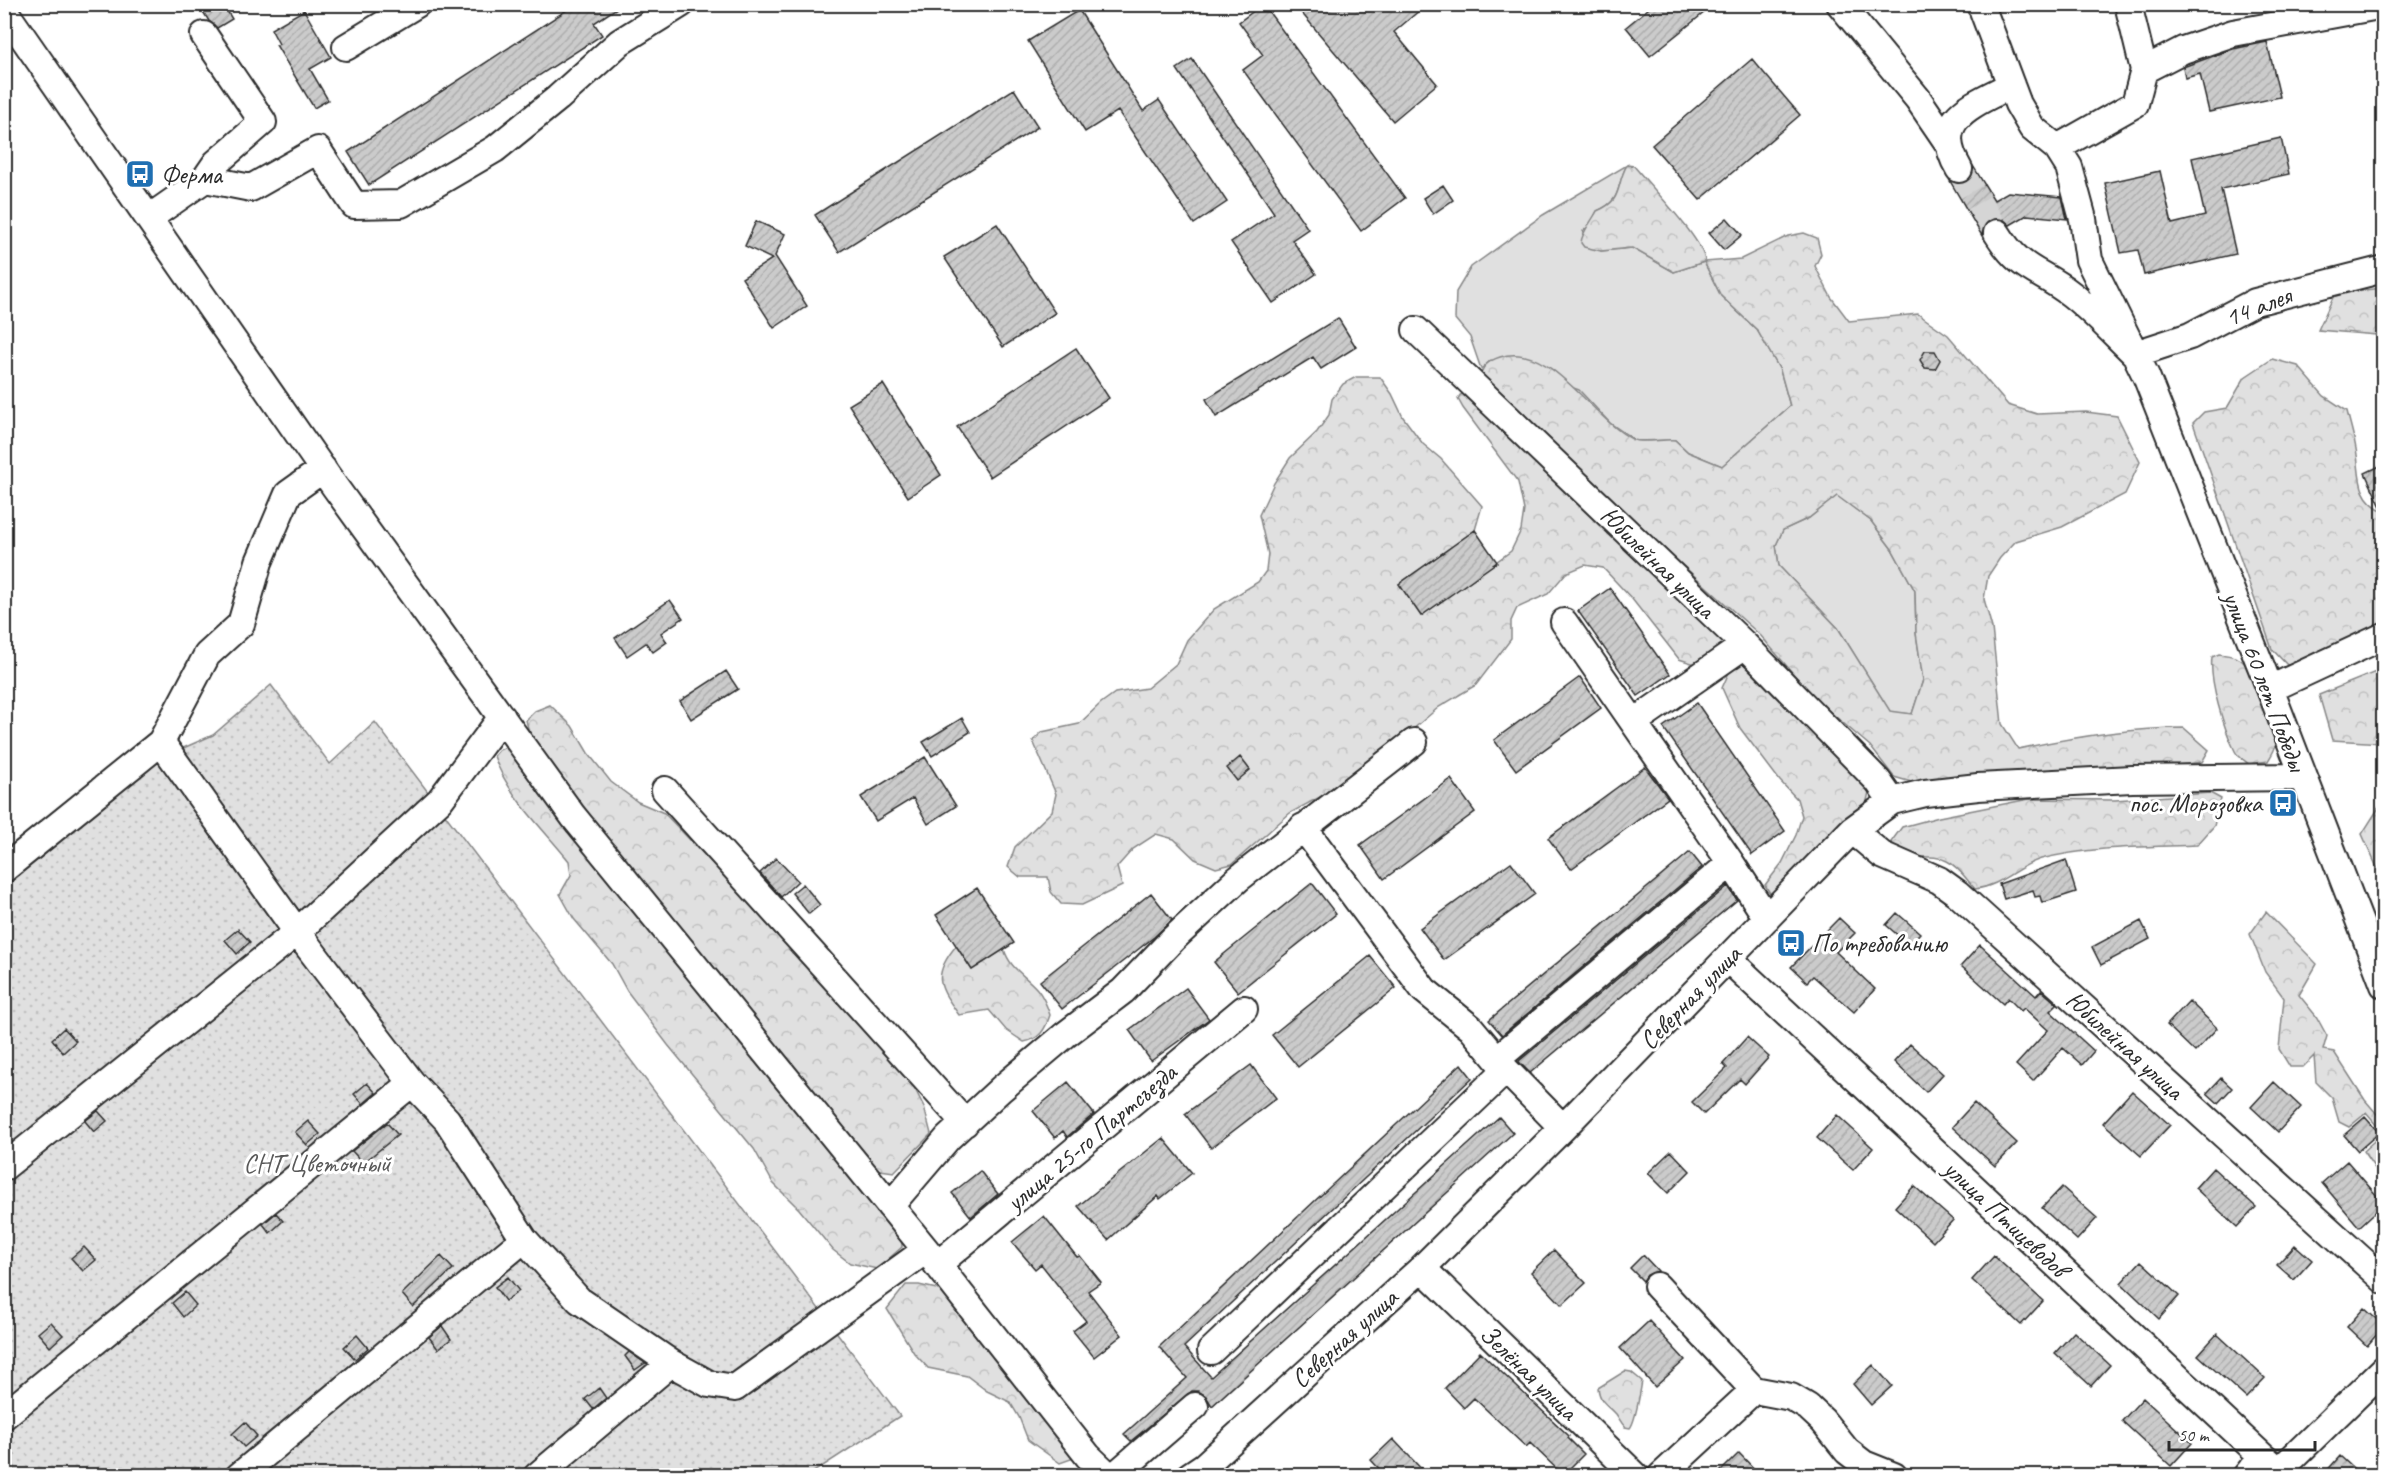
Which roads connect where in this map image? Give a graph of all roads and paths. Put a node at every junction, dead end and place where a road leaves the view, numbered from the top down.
1 (417, 4) edge
2 (681, 4) edge
3 (1840, 4) edge
4 (2128, 4) edge
5 (2384, 5) edge
6 (1981, 6) edge
7 (4, 10) edge
8 (204, 35) dead end
9 (346, 47) dead end
10 (2144, 70) junction
11 (2011, 85) junction
12 (1948, 143) junction
13 (2057, 148) junction
14 (1959, 168) tunnel mouth
15 (205, 179) junction
16 (149, 218) junction
17 (1997, 233) tunnel mouth
18 (2384, 269) edge
19 (1416, 330) dead end
20 (2141, 365) junction
21 (323, 469) junction
22 (1564, 622) dead end
23 (2384, 636) edge
24 (1745, 645) junction
25 (2270, 689) junction
26 (502, 717) junction
27 (1634, 723) junction
28 (161, 742) junction
29 (1414, 742) dead end
30 (2302, 777) junction
31 (665, 790) dead end
32 (1892, 801) junction
33 (1303, 827) junction
34 (1852, 830) junction
35 (1731, 863) junction
36 (4, 870) edge
37 (1767, 918) junction
38 (297, 932) junction
39 (1728, 958) junction
40 (2384, 986) edge
41 (1244, 1009) dead end
42 (1502, 1065) junction
43 (412, 1083) junction
44 (965, 1123) junction
45 (1563, 1128) junction
46 (4, 1167) edge
47 (890, 1206) junction
48 (524, 1239) junction
49 (931, 1257) junction
50 (1422, 1268) junction
51 (2384, 1280) edge
52 (1657, 1286) dead end
53 (1211, 1351) dead end
54 (671, 1363) junction
55 (2384, 1369) edge
56 (1754, 1390) junction
57 (1195, 1406) dead end
58 (4, 1416) edge
59 (2268, 1469) edge
60 (239, 1476) edge
61 (537, 1476) edge
62 (1109, 1476) edge
63 (1114, 1476) edge
64 (1189, 1476) edge
65 (1636, 1476) edge
66 (1661, 1476) edge
67 (1894, 1476) edge

1 - 9 street
2 - 15 street
3 - 12 street
4 - 10 street
5 - 10 street
6 - 11 street
7 - 16 street
8 - 15 street
10 - 13 street
11 - 12 street
11 - 13 street
12 - 14 street
13 - 20 street, улица 60 лет Победы
15 - 16 street
16 - 21 street
17 - 20 street
18 - 20 street, 14 алея
19 - 24 street, Юбилейная улица
20 - 25 street, улица 60 лет Победы
21 - 26 street
21 - 28 street
22 - 27 street
23 - 25 street
24 - 27 street
24 - 32 street, Юбилейная улица
25 - 30 street, улица 60 лет Победы
26 - 38 street
26 - 47 street
27 - 35 street
28 - 36 street
28 - 38 street, улица 25-го Партсъезда
29 - 33 street
30 - 32 street, Северная улица
30 - 40 street, улица 60 лет Победы
31 - 44 street
32 - 34 street, Северная улица
33 - 42 street
33 - 44 street
34 - 37 street, Северная улица
34 - 51 street, Юбилейная улица
35 - 37 street
35 - 42 street
37 - 39 street, Северная улица
38 - 43 street, улица 25-го Партсъезда
38 - 46 street
39 - 45 street, Северная улица
39 - 59 street, улица Птицеводов
41 - 49 street, улица 25-го Партсъезда
42 - 45 street
42 - 53 street
43 - 48 street, улица 25-го Партсъезда
43 - 58 street
44 - 47 street
45 - 50 street, Северная улица
47 - 49 street
48 - 54 street, улица 25-го Партсъезда
48 - 60 street
49 - 54 street, улица 25-го Партсъезда
49 - 62 street
50 - 64 street, Северная улица
50 - 65 street, Зелёная улица
52 - 56 street
54 - 61 street
55 - 59 street
56 - 66 street
56 - 67 street
57 - 63 street

